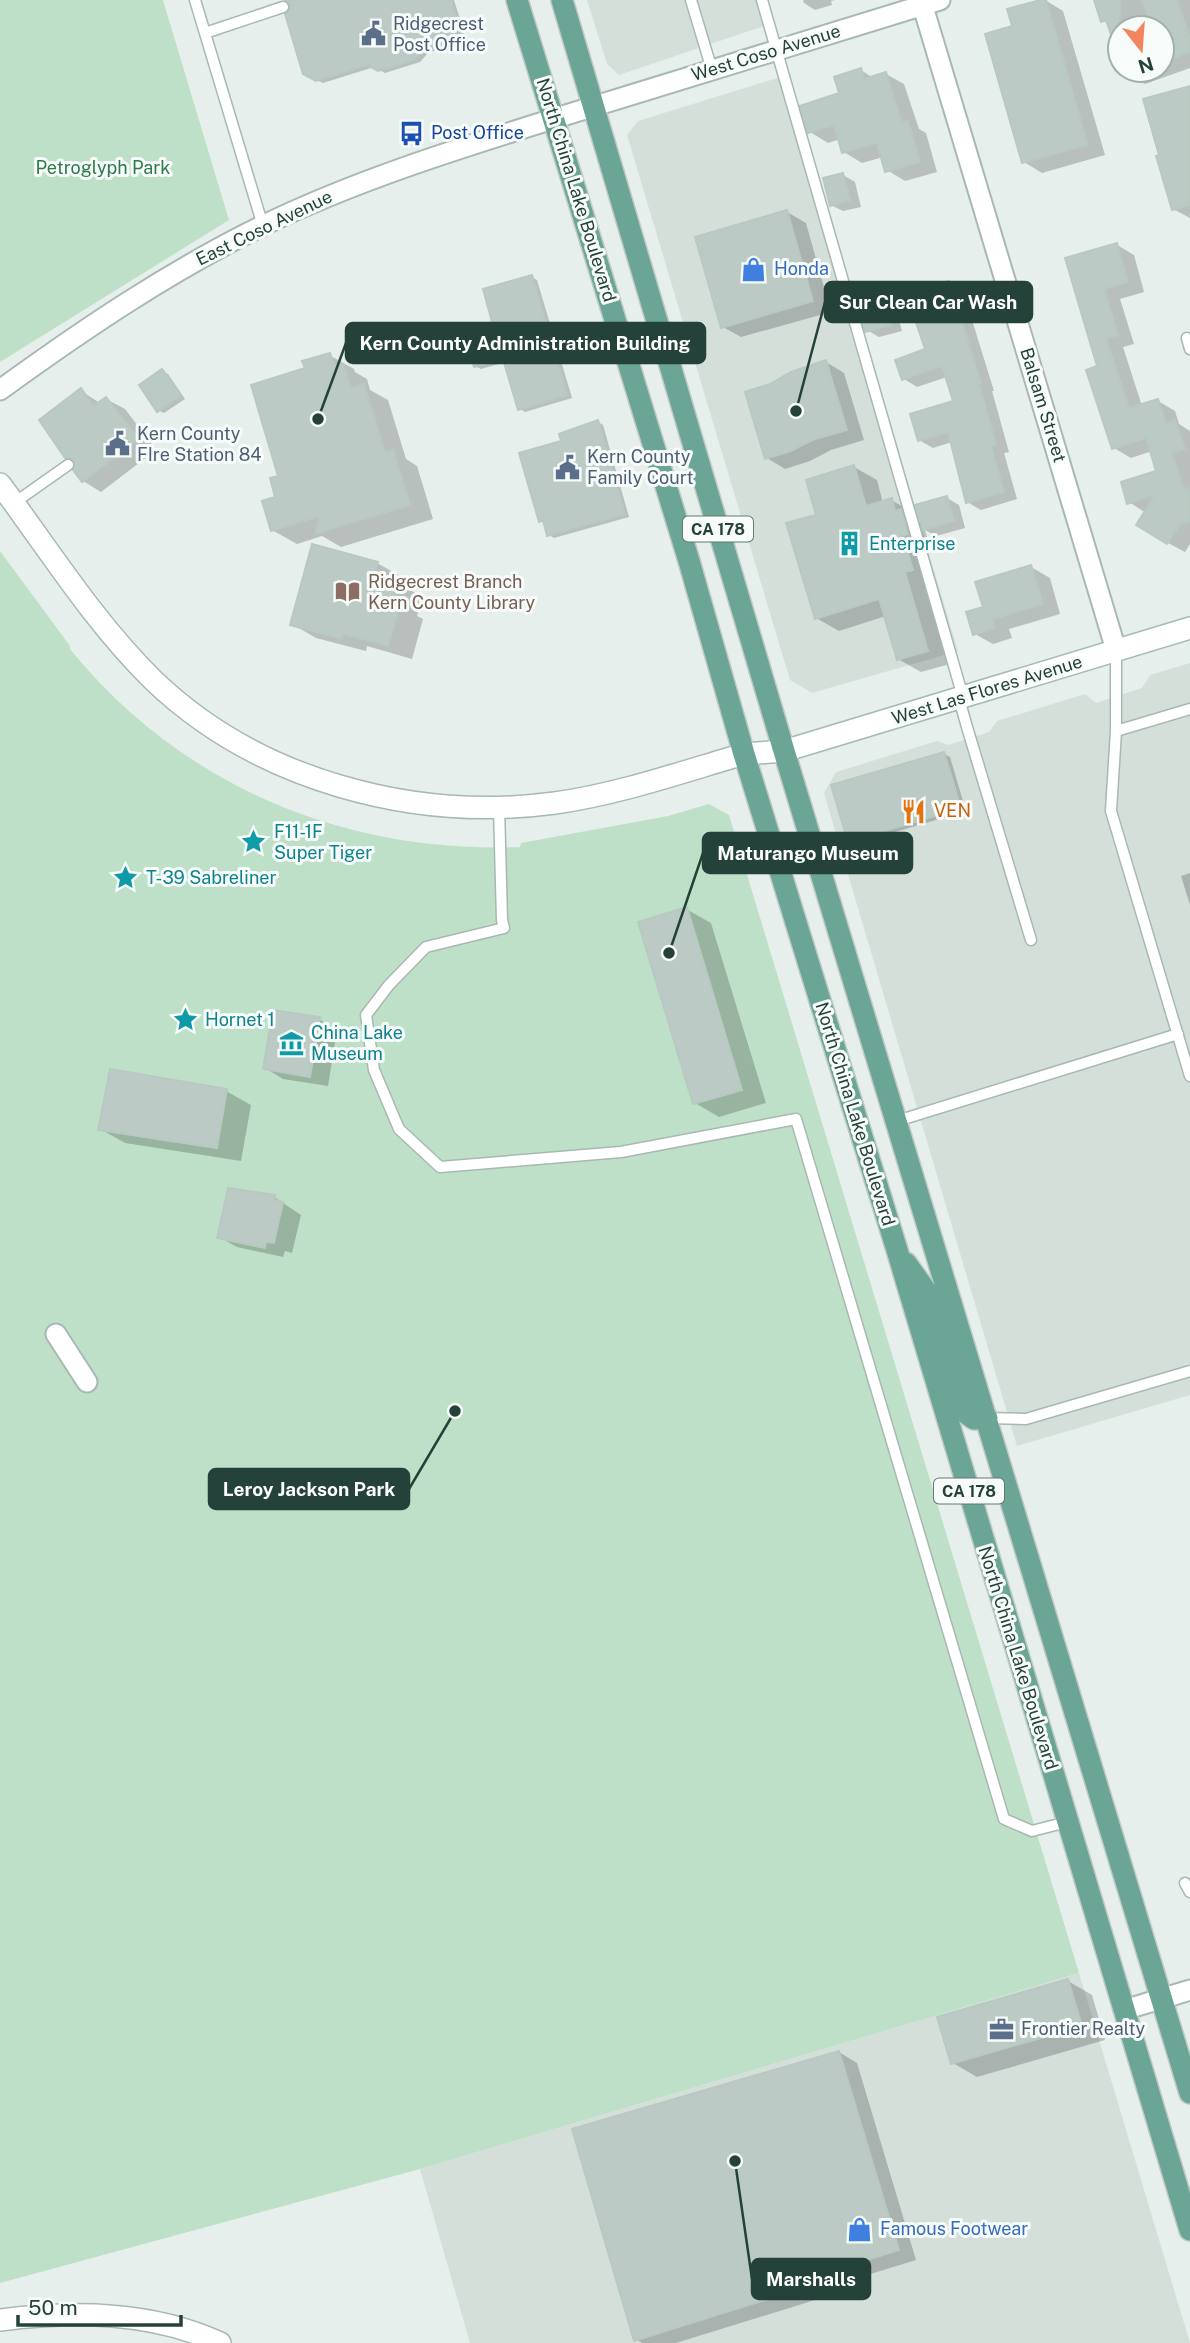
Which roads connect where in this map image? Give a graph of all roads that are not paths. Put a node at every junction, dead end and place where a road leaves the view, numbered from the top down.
1 (195, 0) edge
2 (517, 0) edge
3 (562, 0) edge
4 (691, 0) edge
5 (762, 0) edge
6 (928, 2) edge
7 (283, 7) dead end
8 (205, 33) junction
9 (777, 49) junction
10 (712, 70) junction
11 (593, 106) junction
12 (554, 118) junction
13 (263, 226) junction
14 (0, 390) edge
15 (68, 466) dead end
16 (0, 484) edge
17 (14, 503) junction
18 (1190, 628) edge
19 (1116, 650) junction
20 (963, 697) junction
21 (1190, 709) edge
22 (1116, 731) junction
23 (784, 751) junction
24 (744, 754) junction
25 (499, 806) junction
26 (1031, 940) dead end
27 (1178, 1034) junction
28 (1190, 1076) edge
29 (897, 1121) junction
30 (897, 1250) junction
31 (57, 1334) dead end
32 (1190, 1371) edge
33 (87, 1382) dead end
34 (987, 1418) junction
35 (1067, 1822) junction
36 (1190, 1990) edge
37 (1162, 1999) junction
38 (1124, 2010) junction
39 (1190, 2093) edge
40 (1190, 2230) edge
41 (0, 2320) edge
42 (220, 2343) edge

1 - 8 lane
2 - 12 main road, North China Lake Boulevard / CA 178
3 - 11 main road, CA 178
4 - 10 lane
5 - 9 lane
6 - 9 street, West Coso Avenue
6 - 19 street, Balsam Street
7 - 8 lane
8 - 13 lane
9 - 10 street, West Coso Avenue
9 - 20 lane
10 - 11 street, West Coso Avenue
11 - 12 street, West Coso Avenue
11 - 23 main road, CA 178
12 - 13 street, East Coso Avenue
12 - 24 main road, North China Lake Boulevard / CA 178
13 - 14 street, East Coso Avenue
15 - 17 lane
16 - 17 street, West Las Flores Avenue
17 - 25 street, West Las Flores Avenue
18 - 19 street, West Las Flores Avenue
19 - 20 street, West Las Flores Avenue
19 - 22 lane
20 - 23 street, West Las Flores Avenue
20 - 26 lane
21 - 22 lane
22 - 27 lane
23 - 24 street, West Las Flores Avenue
23 - 29 main road, CA 178
24 - 25 street, West Las Flores Avenue
24 - 30 main road, North China Lake Boulevard / CA 178
25 - 35 lane
27 - 28 lane
27 - 29 lane
29 - 34 main road, CA 178
30 - 34 main road
30 - 35 main road, North China Lake Boulevard / CA 178
31 - 33 street
32 - 34 lane
34 - 37 main road, CA 178
35 - 38 main road, North China Lake Boulevard / CA 178
36 - 37 street
37 - 38 street
37 - 39 main road, CA 178
38 - 40 main road, North China Lake Boulevard / CA 178
41 - 42 street

